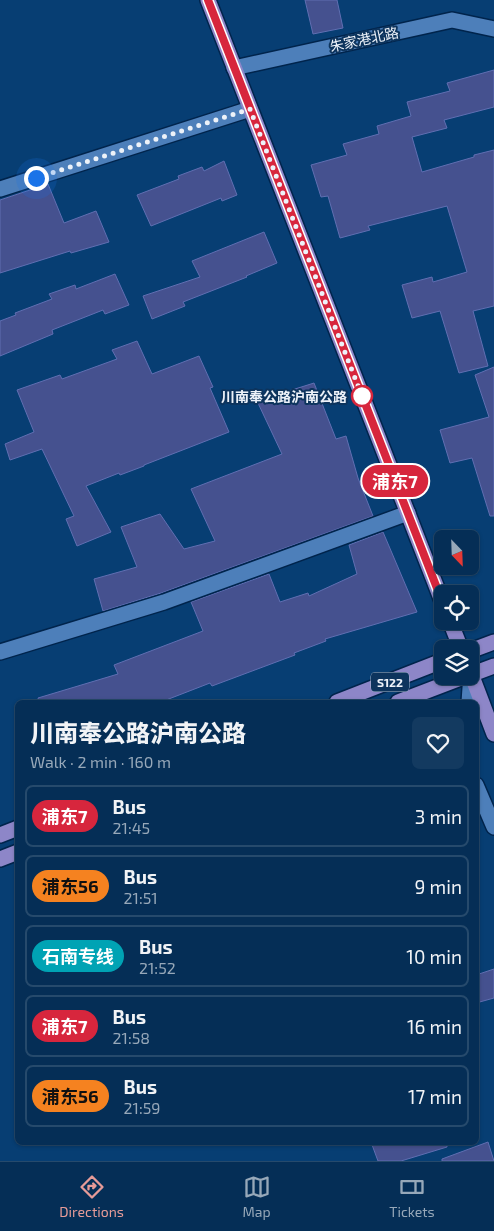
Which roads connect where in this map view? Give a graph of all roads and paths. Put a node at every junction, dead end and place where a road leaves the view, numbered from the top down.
1 (208, 0) edge
2 (494, 30) edge
3 (234, 68) junction
4 (250, 109) junction
5 (0, 189) edge
6 (408, 513) junction
7 (436, 585) edge
8 (494, 642) edge
9 (479, 648) edge
10 (0, 652) edge
11 (479, 654) edge
12 (494, 656) edge
13 (434, 664) edge
14 (494, 666) edge
15 (479, 671) edge
16 (441, 685) edge
17 (469, 685) edge
18 (474, 685) edge
19 (342, 700) edge
20 (403, 700) edge
21 (469, 700) edge
22 (494, 734) edge
23 (479, 792) edge
24 (494, 827) edge
25 (15, 829) edge
26 (0, 835) edge
27 (15, 853) edge
28 (0, 859) edge

1 - 3 main road
2 - 3 street, 朱家港北路
3 - 4 main road
4 - 5 street
4 - 6 main road
6 - 7 main road
6 - 10 street
8 - 9 main road
11 - 12 main road
13 - 19 main road, S122
14 - 15 main road, S122
16 - 20 main road, S122
17 - 21 street
18 - 22 main road
23 - 24 street
25 - 26 main road
27 - 28 main road

